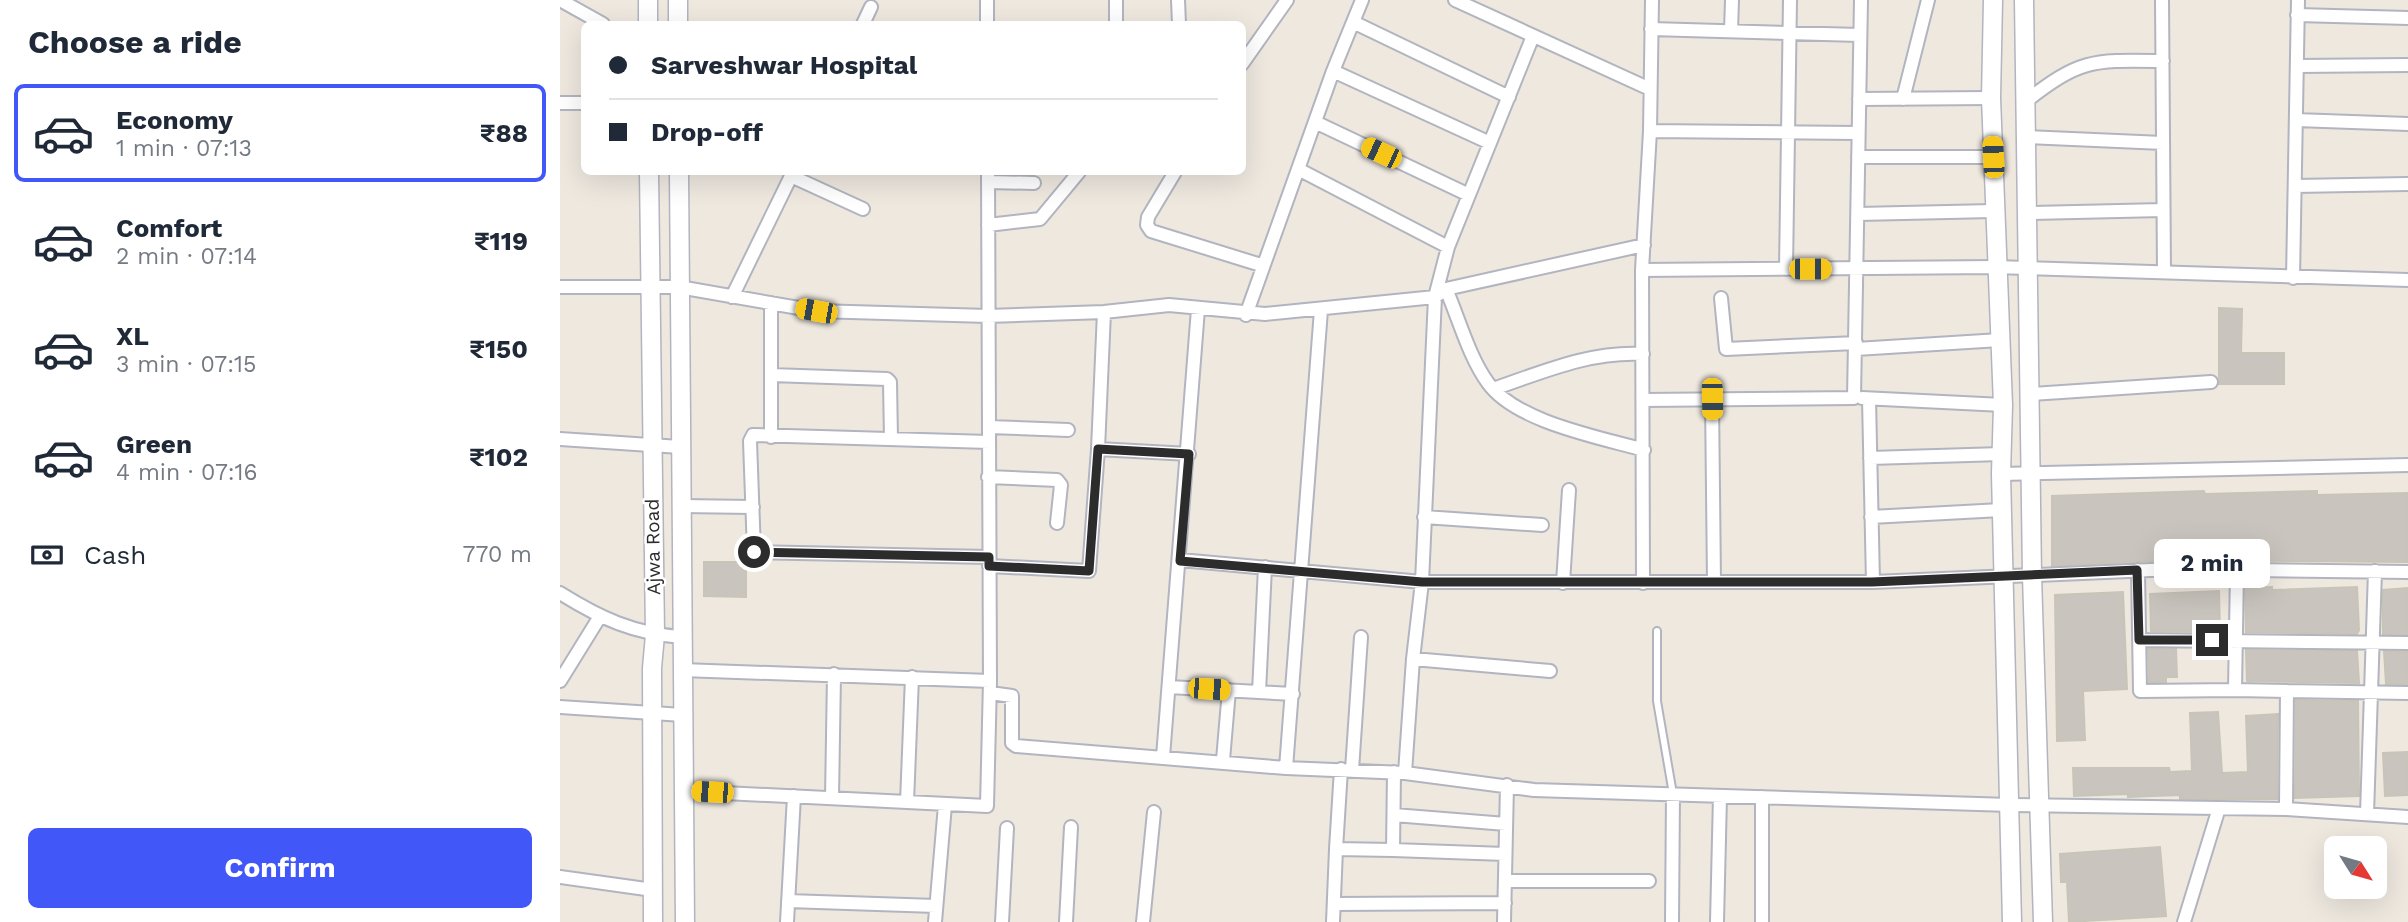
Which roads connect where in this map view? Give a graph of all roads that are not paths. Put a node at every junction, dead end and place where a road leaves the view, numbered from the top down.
1 (648, 0) edge
2 (678, 0) edge
3 (987, 0) edge
4 (1116, 0) edge
5 (1178, 0) edge
6 (1287, 0) edge
7 (1363, 0) edge
8 (1455, 0) edge
9 (1652, 0) edge
10 (1732, 0) edge
11 (1790, 0) edge
12 (1861, 0) edge
13 (1928, 0) edge
14 (1993, 0) edge
15 (2024, 0) edge
16 (2162, 0) edge
17 (2298, 0) edge
18 (560, 1) edge
19 (871, 7) dead end
20 (2297, 15) junction
21 (2408, 18) edge
22 (597, 21) edge
23 (648, 21) edge
24 (678, 21) edge
25 (864, 21) edge
26 (987, 21) edge
27 (1116, 21) edge
28 (1179, 21) edge
29 (1353, 22) junction
30 (1651, 29) junction
31 (1731, 31) junction
32 (1789, 33) junction
33 (1860, 35) junction
34 (1533, 36) junction
35 (1246, 59) edge
36 (2163, 61) junction
37 (2408, 65) edge
38 (2297, 66) junction
39 (1333, 71) junction
40 (1650, 89) junction
41 (1509, 97) junction
42 (1991, 98) junction
43 (1858, 99) junction
44 (1903, 99) junction
45 (2025, 102) junction
46 (560, 103) edge
47 (581, 103) edge
48 (2296, 120) junction
49 (1315, 122) junction
50 (2408, 124) edge
51 (1650, 131) junction
52 (1786, 132) junction
53 (1858, 134) junction
54 (2025, 136) junction
55 (1490, 143) junction
56 (2163, 143) junction
57 (1858, 157) junction
58 (1993, 157) junction
59 (1298, 169) junction
60 (649, 175) edge
61 (679, 175) edge
62 (792, 175) edge
63 (794, 175) edge
64 (1077, 175) edge
65 (1173, 175) edge
66 (988, 177) edge
67 (1034, 183) dead end
68 (2408, 184) edge
69 (2295, 186) junction
70 (1469, 195) junction
71 (863, 209) dead end
72 (2163, 210) junction
73 (1993, 211) junction
74 (1858, 214) junction
75 (2028, 214) junction
76 (988, 225) junction
77 (1644, 245) junction
78 (1448, 247) junction
79 (1261, 265) junction
80 (1996, 267) junction
81 (2030, 268) junction
82 (1786, 269) junction
83 (1858, 269) junction
84 (1642, 270) junction
85 (2164, 272) junction
86 (2293, 278) junction
87 (2408, 280) edge
88 (560, 287) edge
89 (679, 287) junction
90 (649, 288) junction
91 (1441, 293) junction
92 (732, 297) junction
93 (1721, 298) dead end
94 (771, 303) junction
95 (1198, 309) junction
96 (1321, 310) junction
97 (1104, 312) junction
98 (1245, 315) junction
99 (988, 316) junction
100 (2000, 340) junction
101 (1856, 346) junction
102 (1643, 355) junction
103 (771, 375) junction
104 (2211, 382) dead end
105 (1493, 389) junction
106 (2031, 394) junction
107 (1854, 398) junction
108 (1712, 399) junction
109 (1869, 399) junction
110 (1644, 400) junction
111 (2003, 405) junction
112 (989, 427) junction
113 (1068, 430) dead end
114 (771, 437) junction
115 (560, 439) edge
116 (891, 439) junction
117 (989, 442) junction
118 (651, 446) junction
119 (680, 447) junction
120 (1098, 449) junction
121 (1644, 450) junction
122 (1189, 454) junction
123 (2002, 454) junction
124 (1870, 458) junction
125 (2408, 466) edge
126 (2032, 472) junction
127 (2001, 474) junction
128 (988, 477) junction
129 (1569, 490) dead end
130 (681, 506) junction
131 (753, 507) junction
132 (2001, 510) junction
133 (1424, 517) junction
134 (1871, 517) junction
135 (1057, 523) dead end
136 (1542, 525) dead end
137 (1180, 561) junction
138 (989, 562) junction
139 (1265, 567) junction
140 (1303, 569) junction
141 (2137, 570) junction
142 (2237, 570) junction
143 (2375, 571) junction
144 (2408, 572) edge
145 (2032, 576) junction
146 (2003, 577) junction
147 (1422, 582) junction
148 (1714, 582) junction
149 (1872, 582) junction
150 (1563, 583) junction
151 (1643, 583) junction
152 (560, 593) edge
153 (599, 618) junction
154 (1657, 631) dead end
155 (655, 635) junction
156 (682, 637) junction
157 (1362, 637) dead end
158 (2139, 640) junction
159 (2236, 641) junction
160 (2373, 642) junction
161 (2408, 643) edge
162 (1413, 659) junction
163 (682, 670) junction
164 (1550, 671) dead end
165 (834, 674) junction
166 (912, 677) junction
167 (560, 681) edge
168 (990, 687) junction
169 (1169, 687) junction
170 (1229, 690) junction
171 (2235, 690) junction
172 (2287, 691) junction
173 (1259, 692) junction
174 (1293, 694) junction
175 (2373, 694) junction
176 (2408, 694) edge
177 (560, 707) edge
178 (652, 714) junction
179 (683, 715) junction
180 (1163, 757) junction
181 (1223, 760) junction
182 (1286, 768) junction
183 (1346, 770) junction
184 (1400, 773) junction
185 (1507, 785) junction
186 (685, 791) junction
187 (1673, 794) junction
188 (794, 796) junction
189 (1720, 796) junction
190 (1762, 797) junction
191 (832, 798) junction
192 (907, 802) junction
193 (945, 805) junction
194 (2010, 805) junction
195 (2038, 805) junction
196 (2219, 808) junction
197 (2286, 809) junction
198 (1154, 812) dead end
199 (2367, 814) junction
200 (1394, 815) junction
201 (2408, 817) edge
202 (1506, 824) junction
203 (1071, 827) dead end
204 (1007, 828) dead end
205 (1336, 849) junction
206 (1393, 850) junction
207 (1506, 854) junction
208 (560, 877) edge
209 (1505, 881) junction
210 (1649, 881) dead end
211 (653, 890) junction
212 (788, 901) junction
213 (1505, 903) junction
214 (1334, 904) junction
215 (936, 906) junction
216 (653, 922) edge
217 (685, 922) edge
218 (788, 922) edge
219 (935, 922) edge
220 (1002, 922) edge
221 (1066, 922) edge
222 (1143, 922) edge
223 (1333, 922) edge
224 (1504, 922) edge
225 (1672, 922) edge
226 (1717, 922) edge
227 (1762, 922) edge
228 (2012, 922) edge
229 (2043, 922) edge
230 (2184, 922) edge

1 - 23 street
2 - 24 street
3 - 26 street
4 - 27 street
5 - 28 street
6 - 35 street
7 - 29 street
8 - 34 street
9 - 30 street
10 - 31 street
11 - 32 street
12 - 33 street
13 - 44 street
14 - 42 street
15 - 45 street
16 - 36 street
17 - 20 street
18 - 22 street
19 - 25 street
20 - 21 street
20 - 38 street
29 - 39 street
29 - 41 street
30 - 31 street
30 - 40 street
31 - 32 street
32 - 33 street
32 - 52 street
33 - 43 street
34 - 40 street
34 - 41 street
36 - 45 street
36 - 56 street
37 - 38 street
38 - 48 street
39 - 49 street
39 - 55 street
40 - 51 street
41 - 55 street
42 - 44 street
42 - 58 street
43 - 44 street
43 - 53 street
45 - 54 street
46 - 47 street
48 - 50 street
48 - 69 street
49 - 59 street
49 - 70 street
51 - 52 street
51 - 77 street
52 - 53 street
52 - 82 street
53 - 57 street
54 - 56 street
54 - 75 street
55 - 70 street
56 - 72 street
57 - 58 street
57 - 74 street
58 - 73 street
59 - 78 street
59 - 79 street
60 - 90 street, Ajwa Road
61 - 89 street, Ajwa Road
62 - 92 street
63 - 71 street
64 - 76 street
65 - 79 street
66 - 67 street
66 - 76 street
68 - 69 street
69 - 86 street
70 - 78 street
72 - 75 street
72 - 85 street
73 - 74 street
73 - 80 street
74 - 83 street
75 - 81 street
76 - 99 street
77 - 84 street
77 - 91 street
78 - 91 street
79 - 98 street
80 - 81 street
80 - 83 street
80 - 100 street
81 - 85 street
81 - 106 street
82 - 83 street
82 - 84 street
83 - 101 street
84 - 102 street
85 - 86 street
86 - 87 street
88 - 90 street
89 - 90 street
89 - 92 street
89 - 119 street, Ajwa Road
90 - 118 street, Ajwa Road
91 - 96 street
91 - 105 street
91 - 133 street
92 - 94 street
93 - 101 street
94 - 99 street
94 - 103 street
95 - 97 street
95 - 98 street
95 - 122 street
96 - 98 street
96 - 140 street
97 - 99 street
97 - 120 street
99 - 112 street
100 - 101 street
100 - 111 street
101 - 107 street
102 - 105 street
102 - 110 street
103 - 114 street
103 - 116 street
104 - 106 street
105 - 121 street
106 - 126 street
107 - 108 street
107 - 109 street
108 - 110 street
108 - 148 street
109 - 111 street
109 - 124 street
110 - 121 street
111 - 123 street
112 - 113 street
112 - 117 street
114 - 116 street
114 - 131 street
115 - 118 street
116 - 117 street
117 - 128 street
118 - 119 street
118 - 155 street, Ajwa Road
119 - 130 street, Ajwa Road
120 - 122 street
120 - 138 street
121 - 151 street
122 - 137 street
123 - 124 street
123 - 127 street
124 - 134 street
125 - 126 street
126 - 127 street
126 - 145 street
127 - 132 street
128 - 135 street
128 - 138 street
129 - 150 street
130 - 131 street
130 - 156 street, Ajwa Road
131 - 138 street
132 - 134 street
132 - 146 street
133 - 136 street
133 - 147 street
134 - 149 street
137 - 139 street
137 - 169 street
138 - 168 street
139 - 140 street
139 - 173 street
140 - 147 street
140 - 174 street
141 - 142 street
141 - 145 street
141 - 158 street
142 - 143 street
142 - 159 street
143 - 144 street
143 - 160 street
145 - 146 street
145 - 195 street
146 - 149 street
146 - 194 street
147 - 150 street
147 - 162 street
148 - 149 street
148 - 151 street
150 - 151 street
152 - 153 street
153 - 155 street
153 - 167 street
154 - 187 lane
155 - 156 street
155 - 178 street, Ajwa Road
156 - 163 street, Ajwa Road
157 - 183 street
158 - 159 street
158 - 171 street
159 - 160 street
159 - 171 street
160 - 161 street
160 - 175 street
162 - 164 street
162 - 184 street
163 - 165 street
163 - 179 street, Ajwa Road
165 - 166 street
165 - 191 street
166 - 168 street
166 - 192 street
168 - 180 street
168 - 193 street
169 - 170 street
169 - 180 street
170 - 173 street
170 - 181 street
171 - 172 street
172 - 175 street
172 - 197 street
173 - 174 street
174 - 182 street
175 - 176 street
175 - 199 street
177 - 178 street
178 - 179 street
178 - 211 street, Ajwa Road
179 - 186 street, Ajwa Road
180 - 181 street
181 - 182 street
182 - 183 street
183 - 184 street
183 - 205 street
184 - 185 street
184 - 200 street
185 - 187 street
185 - 202 street
186 - 188 street
186 - 217 street, Ajwa Road
187 - 189 street
187 - 225 street
188 - 191 street
188 - 212 street
189 - 190 street
189 - 226 street
190 - 194 street
190 - 227 street
191 - 192 street
192 - 193 street
193 - 215 street
194 - 195 street
194 - 228 street
195 - 196 street
195 - 229 street
196 - 197 street
196 - 230 street
197 - 199 street
198 - 222 street
199 - 201 street
200 - 202 street
200 - 206 street
202 - 207 street
203 - 221 street
204 - 220 street
205 - 206 street
205 - 214 street
206 - 207 street
207 - 209 street
208 - 211 street
209 - 210 street
209 - 213 street
211 - 216 street, Ajwa Road
212 - 215 street
212 - 218 street
213 - 214 street
213 - 224 street
214 - 223 street
215 - 219 street

